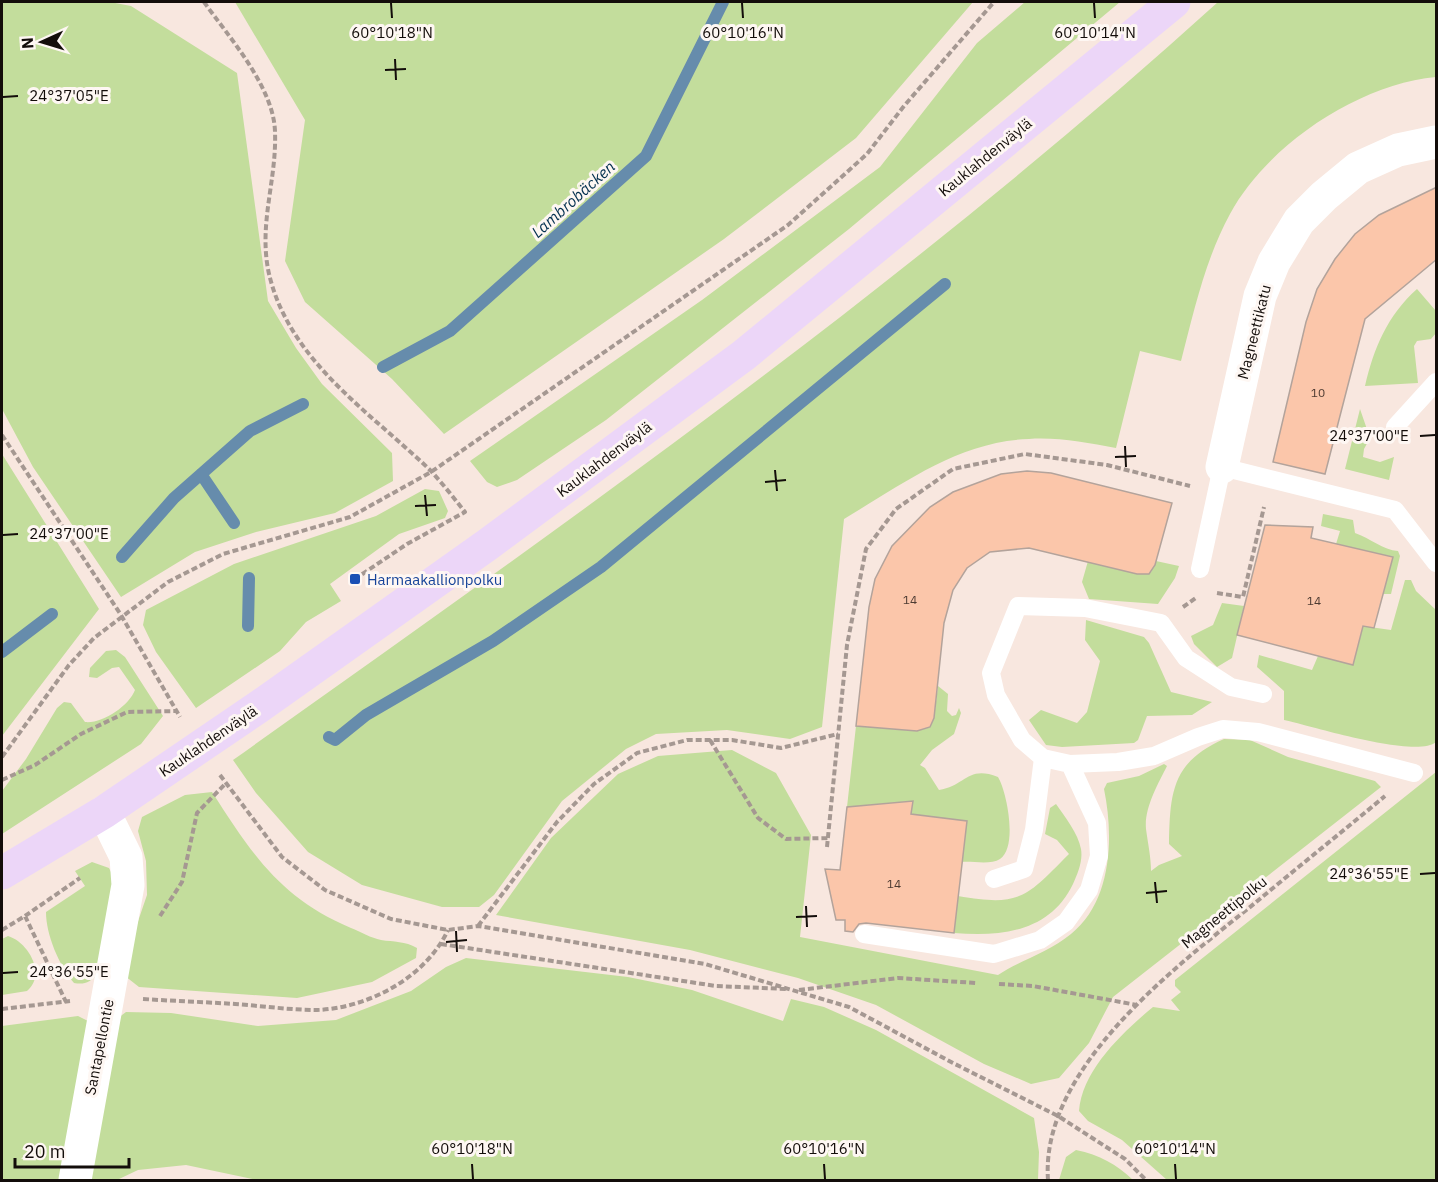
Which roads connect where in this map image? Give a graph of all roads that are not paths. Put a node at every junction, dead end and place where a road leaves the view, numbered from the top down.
1 (1174, 2) edge
2 (1437, 142) edge
3 (1437, 382) edge
4 (1395, 427) dead end
5 (1219, 480) junction
6 (1437, 563) edge
7 (1200, 569) dead end
8 (1263, 694) dead end
9 (1043, 758) junction
10 (1070, 764) junction
11 (1414, 772) road end
12 (104, 812) junction
13 (2, 873) edge
14 (994, 879) dead end
15 (864, 934) dead end
16 (75, 1180) edge

1 - 12 main road, Kauklahdenväylä
2 - 5 street, Magneettikatu
3 - 4 lane
5 - 6 lane
5 - 7 lane
8 - 9 lane
9 - 10 lane
9 - 14 lane
10 - 11 lane
10 - 15 lane
12 - 13 main road, Kauklahdenväylä
12 - 16 street, Santapellontie

